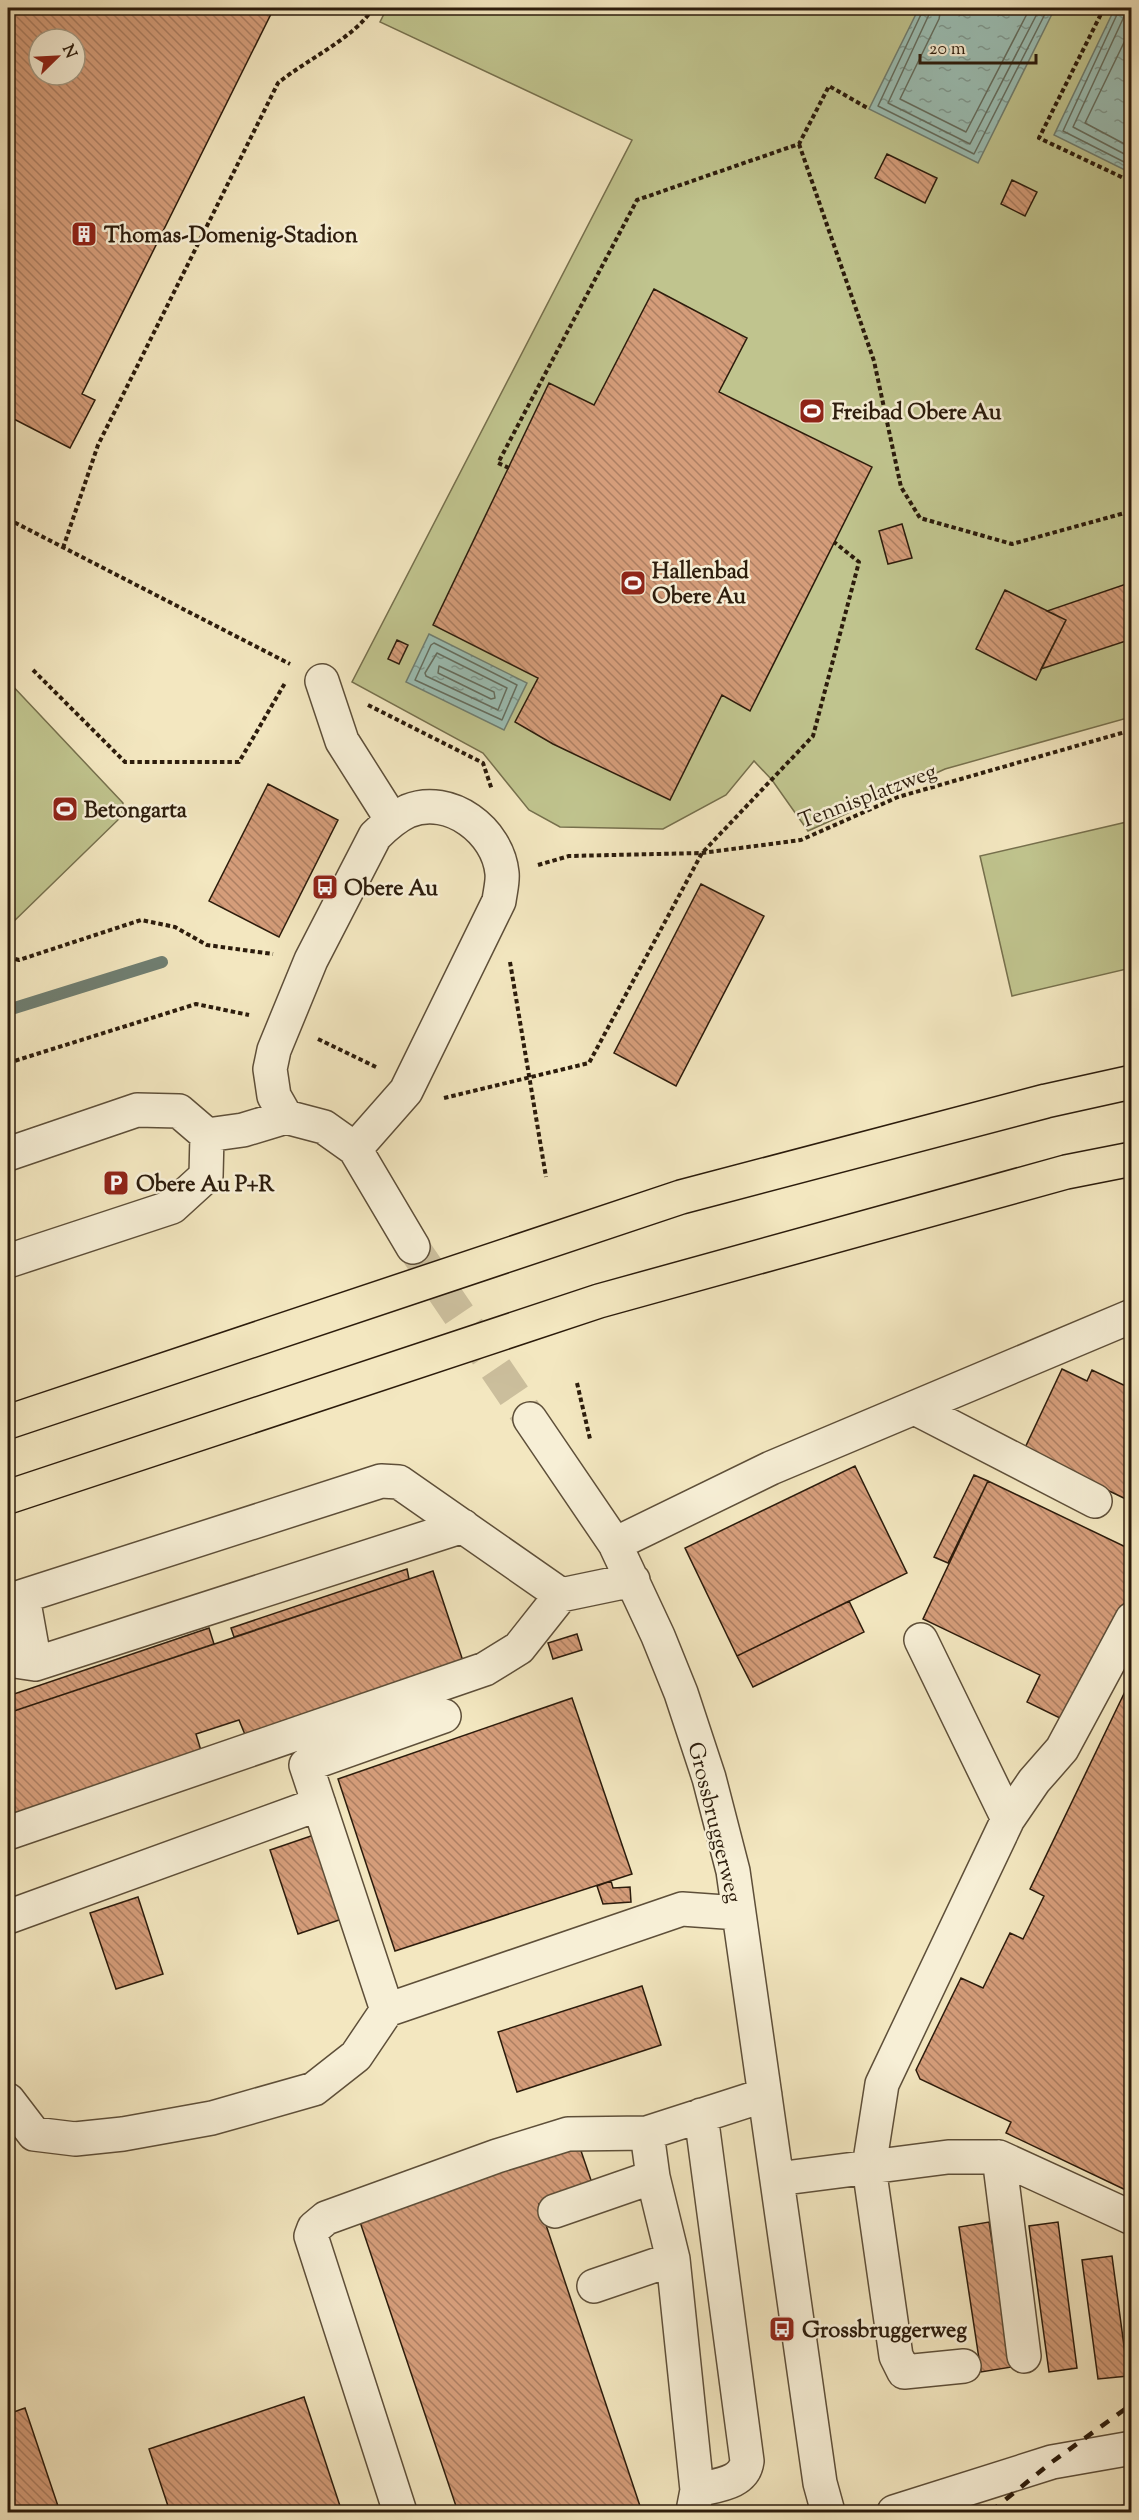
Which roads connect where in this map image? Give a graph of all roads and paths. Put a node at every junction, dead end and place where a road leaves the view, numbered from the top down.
1 (373, 8) edge
2 (1104, 8) edge
3 (869, 109) dead end
4 (799, 144) junction
5 (1131, 182) edge
6 (509, 468) dead end
7 (1131, 511) edge
8 (8, 519) edge
9 (834, 542) dead end
10 (63, 548) junction
11 (294, 666) junction
12 (33, 670) dead end
13 (322, 681) junction
14 (1131, 730) edge
15 (392, 820) junction
16 (484, 832) junction
17 (702, 853) junction
18 (502, 874) junction
19 (8, 957) edge
20 (311, 960) junction
21 (510, 960) dead end
22 (285, 1022) junction
23 (8, 1063) edge
24 (530, 1078) junction
25 (1131, 1082) edge
26 (406, 1091) junction
27 (286, 1117) junction
28 (207, 1135) junction
29 (355, 1149) junction
30 (8, 1154) edge
31 (1131, 1159) edge
32 (546, 1178) dead end
33 (413, 1247) tunnel mouth
34 (8, 1261) edge
35 (1131, 1316) edge
36 (577, 1383) dead end
37 (915, 1408) junction
38 (530, 1419) tunnel mouth
39 (8, 1422) edge
40 (592, 1450) dead end
41 (8, 1497) edge
42 (1095, 1501) dead end
43 (463, 1526) junction
44 (615, 1544) junction
45 (633, 1580) junction
46 (561, 1595) junction
47 (15, 1599) edge
48 (1131, 1618) edge
49 (921, 1640) dead end
50 (21, 1662) edge
51 (444, 1716) dead end
52 (319, 1804) junction
53 (1008, 1819) junction
54 (8, 1833) edge
55 (739, 1913) junction
56 (8, 1917) edge
57 (387, 2010) junction
58 (765, 2095) junction
59 (8, 2100) edge
60 (701, 2115) junction
61 (646, 2133) junction
62 (999, 2157) junction
63 (869, 2167) junction
64 (653, 2176) junction
65 (777, 2179) junction
66 (555, 2211) dead end
67 (1131, 2218) edge
68 (673, 2259) junction
69 (594, 2286) dead end
70 (1024, 2356) dead end
71 (964, 2366) dead end
72 (1131, 2448) edge
73 (976, 2500) edge
74 (695, 2501) edge
75 (400, 2512) edge
76 (828, 2512) edge
77 (894, 2512) edge

1 - 10 path
2 - 5 path
3 - 4 path
4 - 6 path
4 - 7 path
8 - 10 path
9 - 17 path
10 - 11 path
11 - 12 path
11 - 13 path
13 - 15 street
13 - 16 path
14 - 17 path, Tennisplatzweg
15 - 16 street
15 - 20 street
16 - 18 street
17 - 18 path, Tennisplatzweg
17 - 24 path
18 - 26 street
19 - 20 path
20 - 22 street
21 - 24 path
22 - 23 path
22 - 26 path
22 - 27 street
24 - 26 path
24 - 32 path
25 - 39 highway
26 - 29 street
27 - 28 street
27 - 29 street
28 - 30 street
28 - 34 street
29 - 33 street
31 - 41 highway
35 - 37 street
36 - 40 path
37 - 42 street
37 - 44 street
38 - 44 street, Grossbruggerweg
43 - 46 street
43 - 47 street
43 - 50 street
44 - 45 street, Grossbruggerweg
45 - 46 street
45 - 55 street, Grossbruggerweg
46 - 54 street
47 - 50 street
48 - 53 street
49 - 53 street
51 - 52 street
52 - 56 street
52 - 57 street
53 - 63 street
55 - 57 street
55 - 58 street, Grossbruggerweg
57 - 59 street
58 - 60 street
58 - 65 street, Grossbruggerweg
60 - 61 street
60 - 74 street
61 - 64 street
61 - 75 street
62 - 63 street
62 - 67 street
62 - 70 street
63 - 65 street
63 - 71 street
64 - 66 street
64 - 68 street
65 - 76 street, Grossbruggerweg
68 - 69 street
68 - 74 street
72 - 73 street
73 - 77 street

